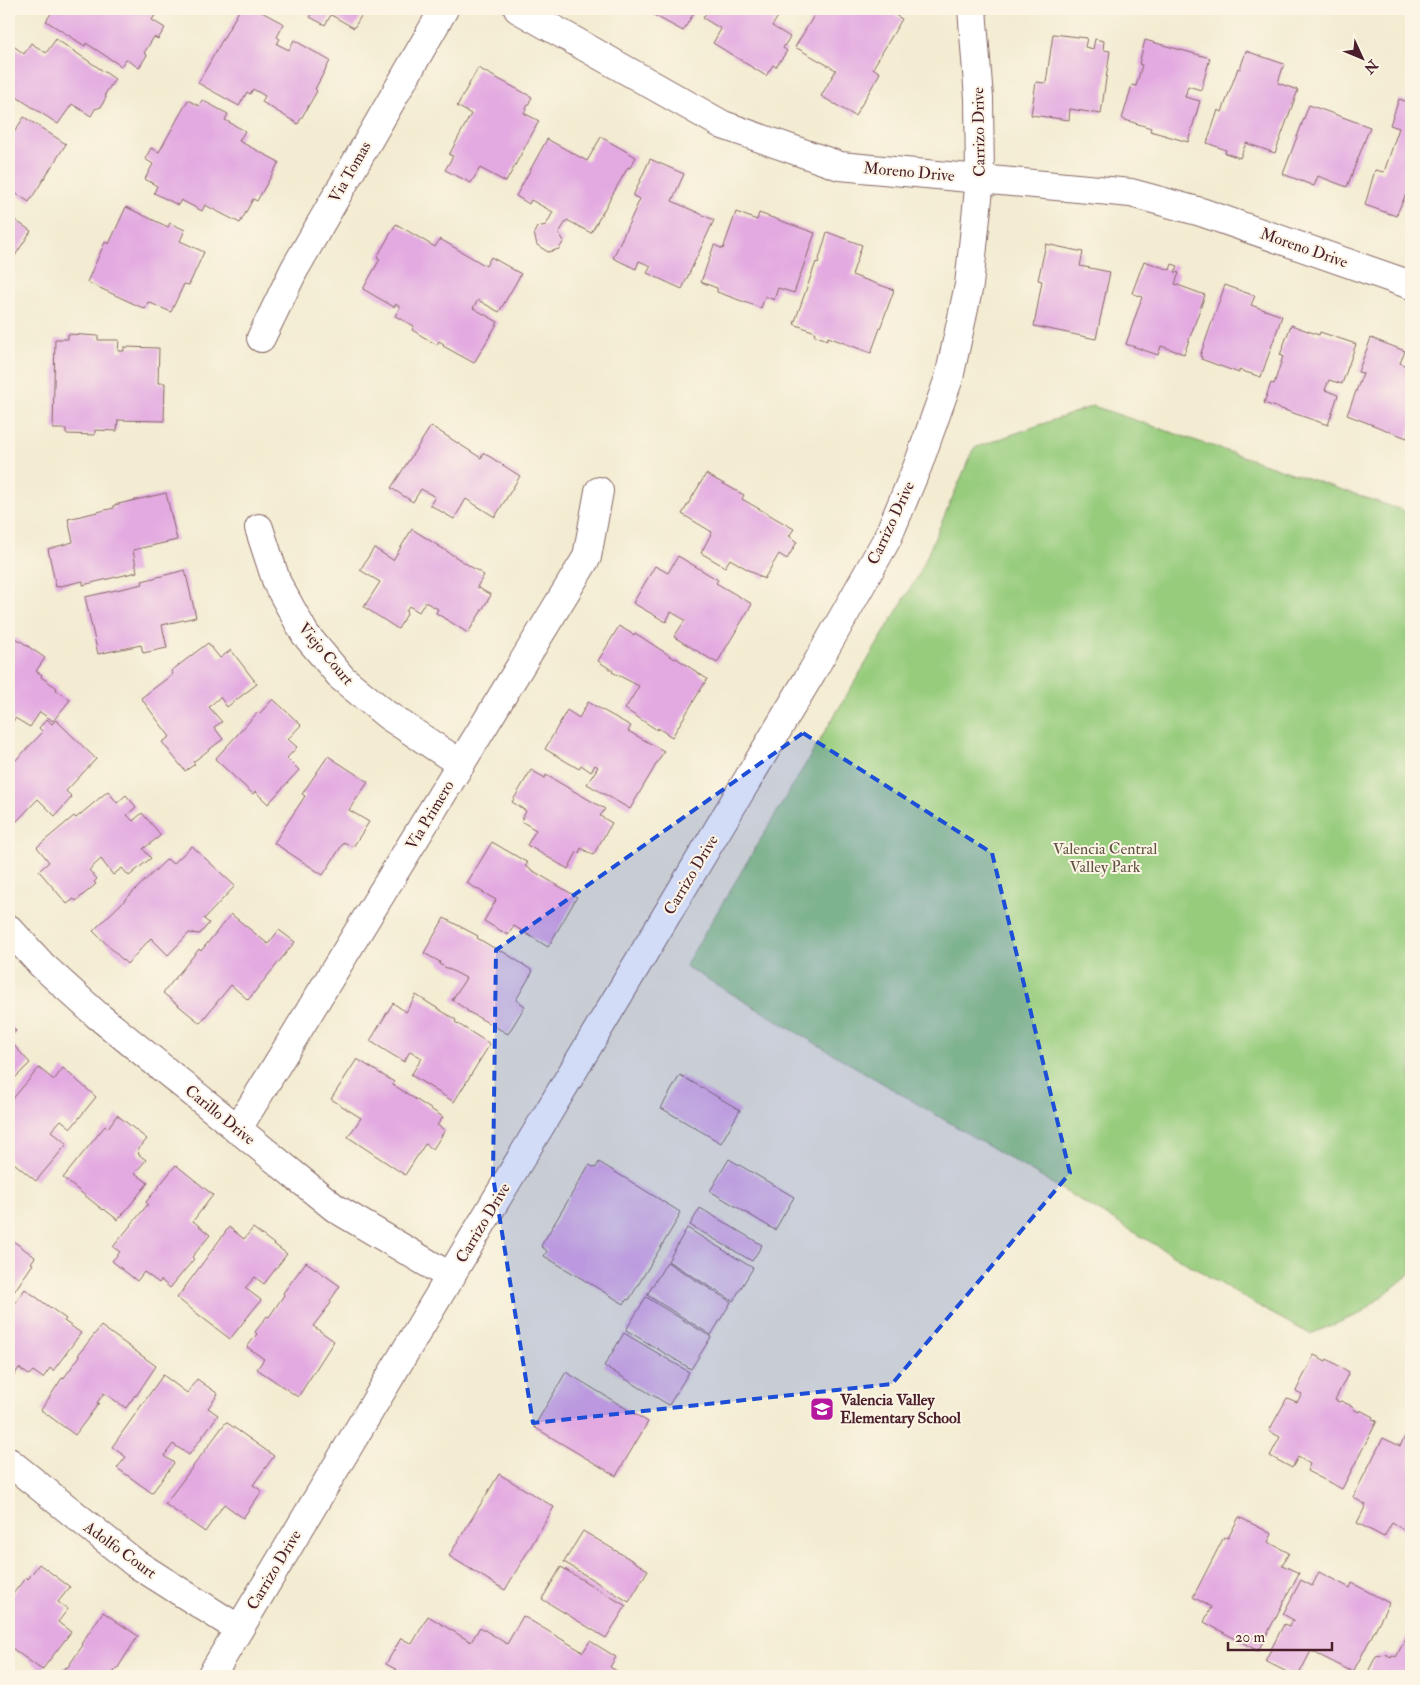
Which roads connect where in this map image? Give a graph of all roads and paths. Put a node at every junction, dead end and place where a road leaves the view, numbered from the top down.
1 (444, 9) edge
2 (518, 9) edge
3 (972, 9) edge
4 (980, 179) junction
5 (1411, 286) edge
6 (261, 338) dead end
7 (599, 491) dead end
8 (259, 528) dead end
9 (461, 764) junction
10 (9, 929) edge
11 (237, 1130) junction
12 (451, 1277) junction
13 (9, 1462) edge
14 (239, 1629) junction
15 (211, 1676) edge

1 - 6 street, Via Tomas
2 - 4 street, Moreno Drive
3 - 4 street, Carrizo Drive
4 - 5 street, Moreno Drive
4 - 12 street, Carrizo Drive
7 - 9 street, Via Primero
8 - 9 street, Viejo Court
9 - 11 street, Via Primero
10 - 11 street, Carillo Drive
11 - 12 street, Carillo Drive
12 - 14 street, Carrizo Drive
13 - 14 street, Adolfo Court
14 - 15 street, Carrizo Drive

